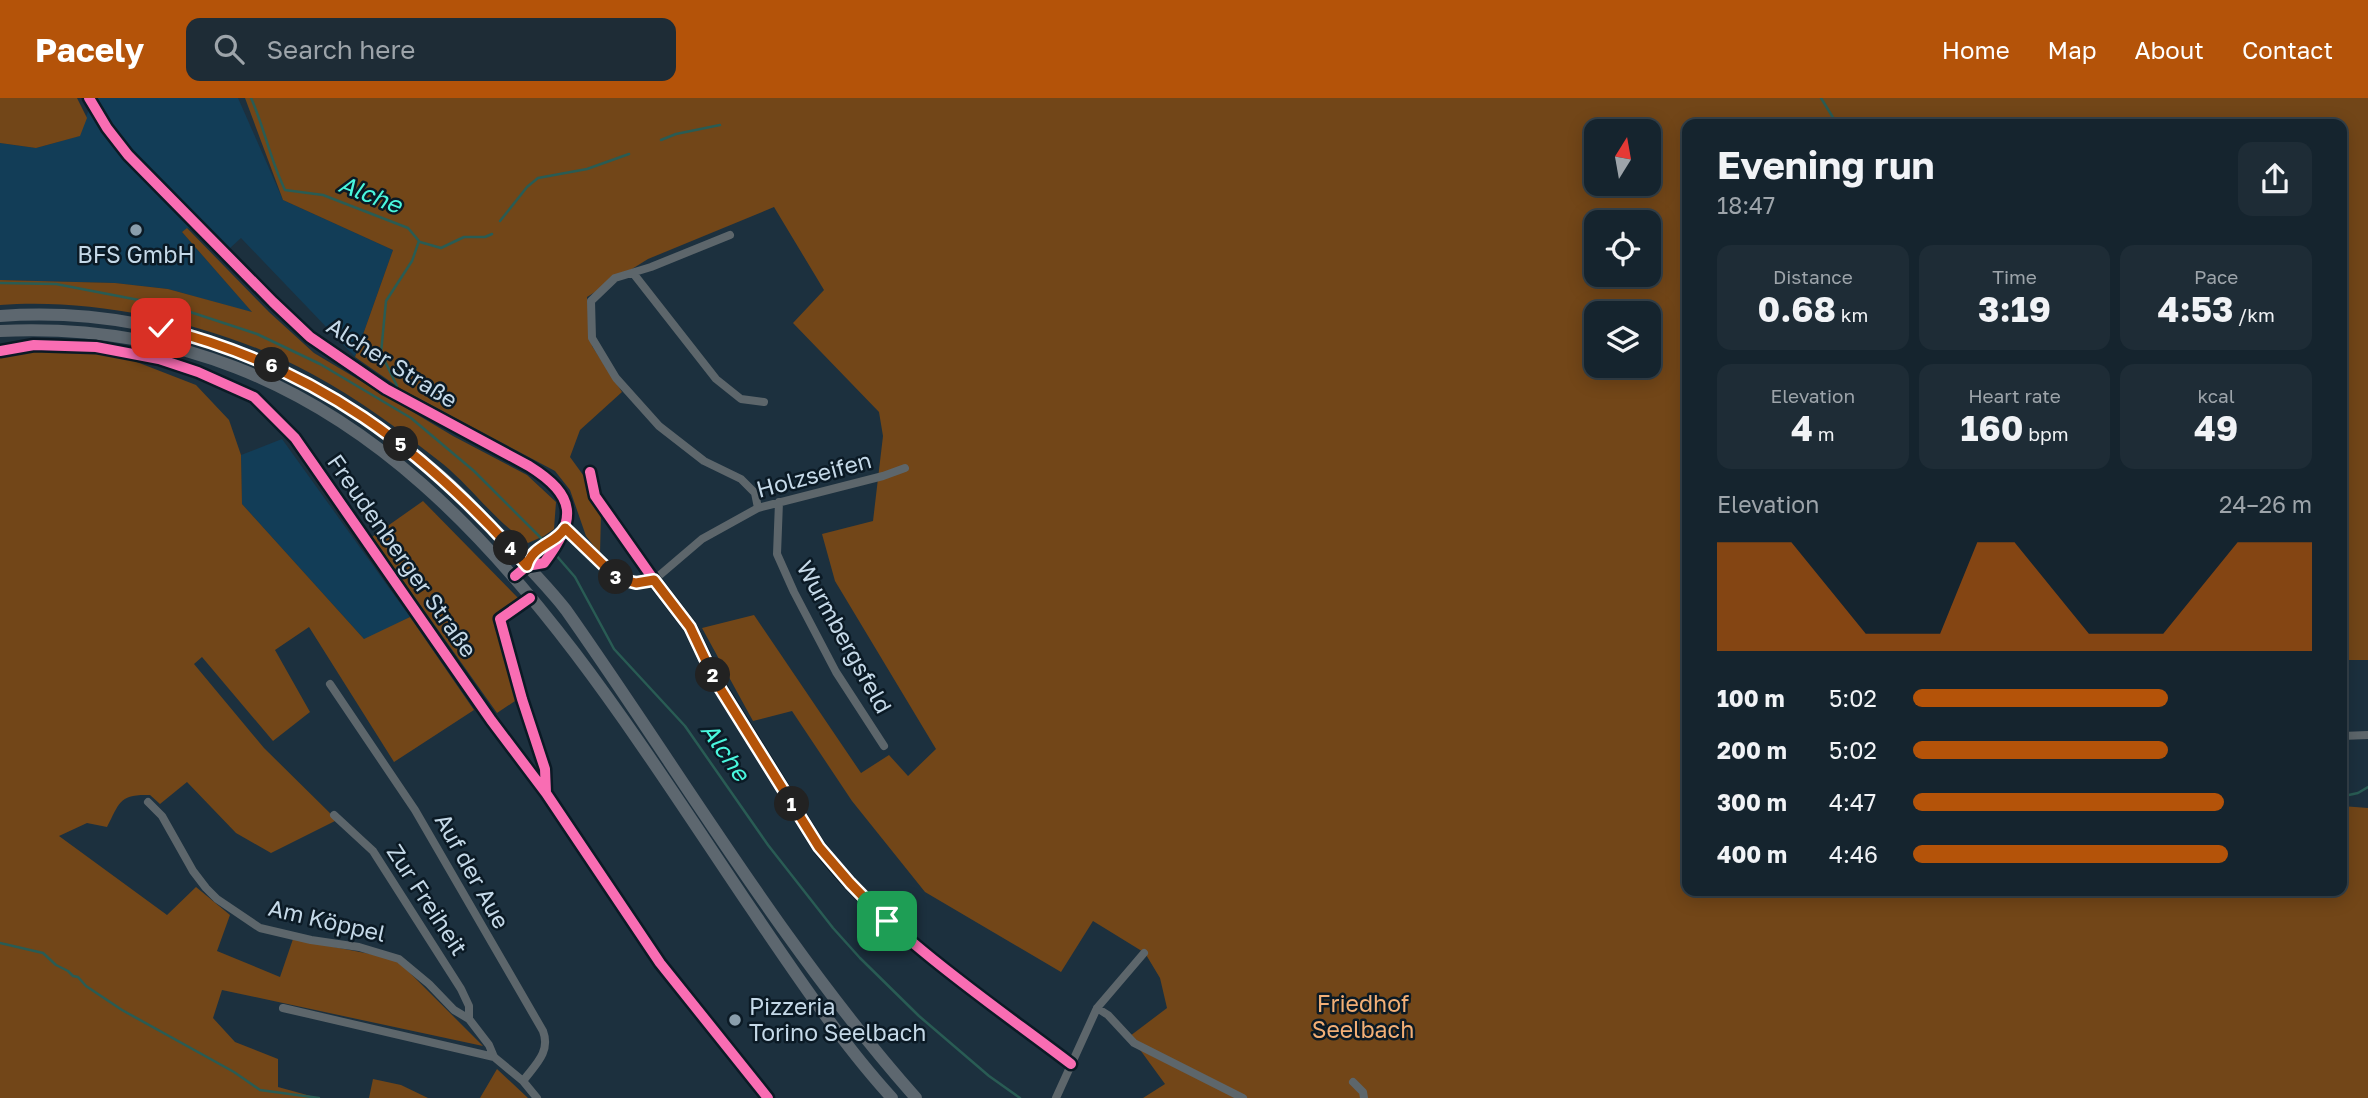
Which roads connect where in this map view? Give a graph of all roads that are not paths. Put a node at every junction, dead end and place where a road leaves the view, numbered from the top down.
1 (89, 98) edge
2 (730, 234) dead end
3 (633, 273) junction
4 (0, 316) edge
5 (0, 331) edge
6 (198, 372) dead end
7 (764, 402) dead end
8 (905, 468) dead end
9 (590, 472) dead end
10 (779, 502) junction
11 (758, 508) junction
12 (561, 535) junction
13 (527, 566) junction
14 (515, 576) junction
15 (654, 580) junction
16 (500, 619) dead end
17 (330, 684) dead end
18 (2368, 735) edge
19 (2347, 736) edge
20 (884, 746) dead end
21 (546, 793) junction
22 (148, 802) dead end
23 (334, 815) dead end
24 (1144, 953) dead end
25 (283, 1008) dead end
26 (1097, 1008) junction
27 (469, 1019) junction
28 (494, 1057) junction
29 (1071, 1064) junction
30 (523, 1081) junction
31 (1353, 1082) dead end
32 (537, 1098) edge
33 (768, 1098) edge
34 (892, 1098) edge
35 (916, 1098) edge
36 (1056, 1098) edge
37 (1242, 1098) edge
38 (1364, 1098) edge

1 - 12 street, Alcher Straße
2 - 3 street
3 - 7 street
3 - 11 street
4 - 13 main road
5 - 14 main road, Freudenberger Straße
6 - 21 street, Freudenberger Straße
8 - 10 street, Holzseifen
9 - 15 street
10 - 11 street, Holzseifen
10 - 20 street, Wurmbergsfeld
11 - 15 street, Holzseifen
12 - 13 street
12 - 13 street
12 - 15 street
13 - 14 main road
13 - 35 main road
14 - 34 main road, Freudenberger Straße
15 - 29 street
16 - 21 street, Freudenberger Straße
17 - 30 street, Auf der Aue
18 - 19 street
21 - 33 street, Freudenberger Straße
22 - 27 street, Am Köppel
23 - 27 street, Zur Freiheit
24 - 26 street
25 - 28 street
26 - 29 street
26 - 37 street
27 - 28 street, Am Köppel
28 - 30 street, Am Köppel
29 - 36 street
30 - 32 street, Am Köppel
31 - 38 street

